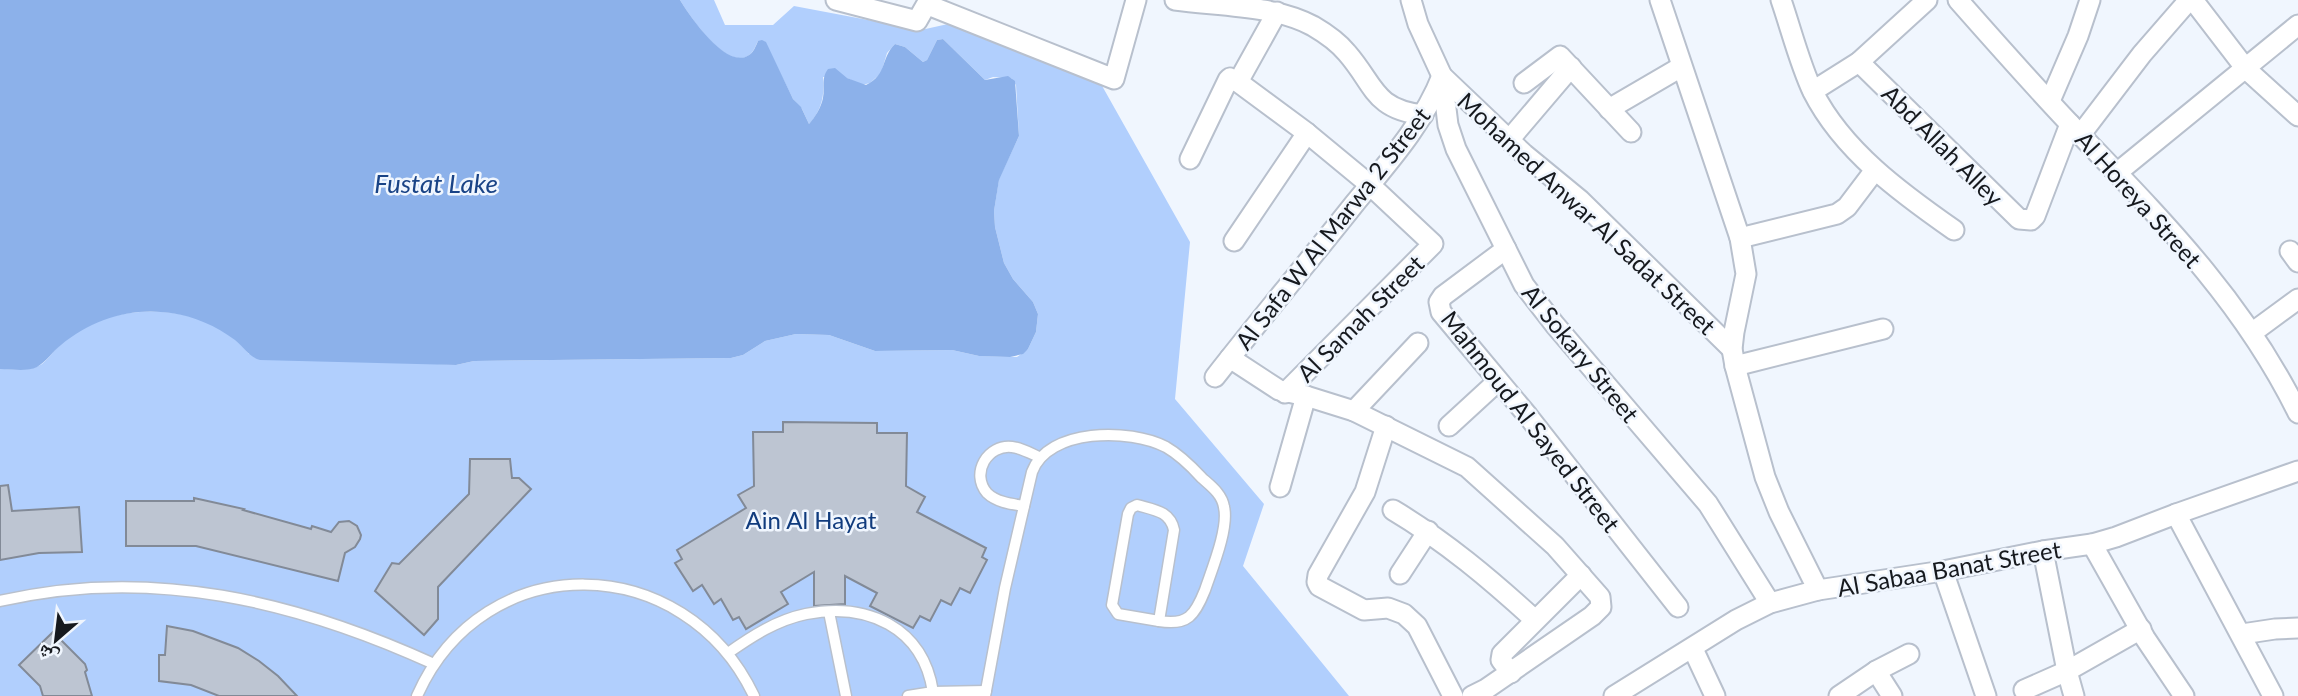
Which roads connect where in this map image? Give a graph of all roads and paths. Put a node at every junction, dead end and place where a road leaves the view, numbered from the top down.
1 (836, 0) edge
2 (1136, 0) edge
3 (1175, 0) edge
4 (1660, 0) edge
5 (1781, 0) edge
6 (1927, 0) edge
7 (1958, 0) edge
8 (2090, 0) edge
9 (2191, 0) edge
10 (929, 2) edge
11 (1415, 2) edge
12 (1268, 7) edge
13 (1976, 8) edge
14 (2298, 25) edge
15 (1859, 62) junction
16 (1571, 67) junction
17 (1681, 67) junction
18 (2246, 69) junction
19 (1443, 76) junction
20 (1238, 82) junction
21 (1524, 83) dead end
22 (1813, 91) junction
23 (2050, 101) junction
24 (1609, 108) junction
25 (1423, 115) junction
26 (2298, 116) edge
27 (2076, 129) junction
28 (1631, 132) dead end
29 (1307, 134) junction
30 (1508, 140) junction
31 (1190, 159) dead end
32 (1875, 170) junction
33 (2118, 172) junction
34 (1370, 185) junction
35 (1954, 230) dead end
36 (1740, 238) junction
37 (1234, 241) dead end
38 (1506, 249) junction
39 (2298, 299) edge
40 (1883, 329) dead end
41 (2253, 332) junction
42 (1418, 343) dead end
43 (1230, 358) junction
44 (1733, 358) junction
45 (1215, 377) dead end
46 (1498, 381) junction
47 (1285, 393) junction
48 (1306, 396) junction
49 (1354, 411) junction
50 (2298, 413) edge
51 (1386, 426) junction
52 (1449, 426) dead end
53 (1039, 457) junction
54 (2298, 471) edge
55 (1280, 487) dead end
56 (1024, 506) junction
57 (1393, 510) dead end
58 (2176, 513) junction
59 (1428, 531) junction
60 (2092, 544) junction
61 (2043, 551) junction
62 (1943, 571) junction
63 (1400, 574) dead end
64 (1581, 575) junction
65 (1818, 590) junction
66 (0, 601) edge
67 (1770, 603) junction
68 (1678, 607) dead end
69 (829, 612) junction
70 (1535, 620) junction
71 (1159, 621) junction
72 (2298, 628) edge
73 (2141, 629) junction
74 (2242, 634) junction
75 (1693, 649) junction
76 (728, 653) junction
77 (1909, 654) dead end
78 (434, 664) junction
79 (1876, 671) junction
80 (2067, 671) junction
81 (1511, 673) junction
82 (2024, 690) dead end
83 (933, 692) junction
84 (986, 694) edge
85 (1883, 694) edge
86 (417, 696) edge
87 (754, 696) edge
88 (846, 696) edge
89 (908, 696) edge
90 (1453, 696) edge
91 (1472, 696) edge
92 (1614, 696) edge
93 (1715, 696) edge
94 (1839, 696) edge
95 (1986, 696) edge
96 (2074, 696) edge
97 (2184, 696) edge
98 (2273, 696) edge

1 - 10 street
2 - 10 street
3 - 12 street
4 - 17 street
5 - 22 street
6 - 15 street
7 - 13 street, Al Horeya Street
8 - 23 street
9 - 18 street
9 - 27 street
11 - 19 street, Al Sokary Street
12 - 20 street
12 - 25 street
13 - 23 street, Al Horeya Street
14 - 18 street
15 - 22 street
15 - 27 street, Abd Allah Alley
16 - 21 street
16 - 24 street
16 - 30 street
17 - 24 street
17 - 36 street
18 - 26 street
18 - 33 street
19 - 25 street, Al Safa W Al Marwa 2 Street
19 - 30 street, Mohamed Anwar Al Sadat Street
19 - 38 street, Al Sokary Street
20 - 29 street
20 - 31 street
22 - 32 street
23 - 27 street, Al Horeya Street
24 - 28 street
25 - 34 street, Al Safa W Al Marwa 2 Street
27 - 33 street, Al Horeya Street
29 - 34 street
29 - 37 street
30 - 44 street, Mohamed Anwar Al Sadat Street
32 - 35 street
32 - 36 street
33 - 41 street, Al Horeya Street
34 - 43 street, Al Safa W Al Marwa 2 Street
34 - 47 street, Al Samah Street
36 - 44 street
38 - 46 street, Mahmoud Al Sayed Street
38 - 67 street, Al Sokary Street
39 - 41 street
40 - 44 street
41 - 50 street, Al Horeya Street
42 - 49 street
43 - 45 street, Al Safa W Al Marwa 2 Street
43 - 47 street
44 - 65 street
46 - 52 street
46 - 68 street, Mahmoud Al Sayed Street
47 - 48 street
48 - 49 street
48 - 55 street
49 - 51 street
51 - 64 street
51 - 90 street
53 - 56 lane
53 - 56 lane
53 - 71 lane
54 - 58 street, Al Sabaa Banat Street
56 - 84 lane
57 - 59 street
58 - 60 street, Al Sabaa Banat Street
58 - 74 street
59 - 63 street
59 - 70 street
60 - 61 street, Al Sabaa Banat Street
60 - 73 street
61 - 62 street, Al Sabaa Banat Street
61 - 80 street
62 - 65 street, Al Sabaa Banat Street
62 - 95 street
64 - 70 street
64 - 81 street
65 - 67 street, Al Sabaa Banat Street
66 - 78 lane
67 - 75 street, Al Sabaa Banat Street
69 - 76 lane
69 - 83 lane
69 - 88 lane
70 - 81 street
71 - 71 lane
72 - 74 street
73 - 80 street
73 - 97 street
74 - 98 street
75 - 92 street, Al Sabaa Banat Street
75 - 93 street
76 - 78 lane
76 - 87 lane
77 - 79 street
78 - 86 lane
79 - 85 street
79 - 94 street
80 - 82 street
80 - 96 street
81 - 91 street
83 - 84 lane
83 - 89 lane

